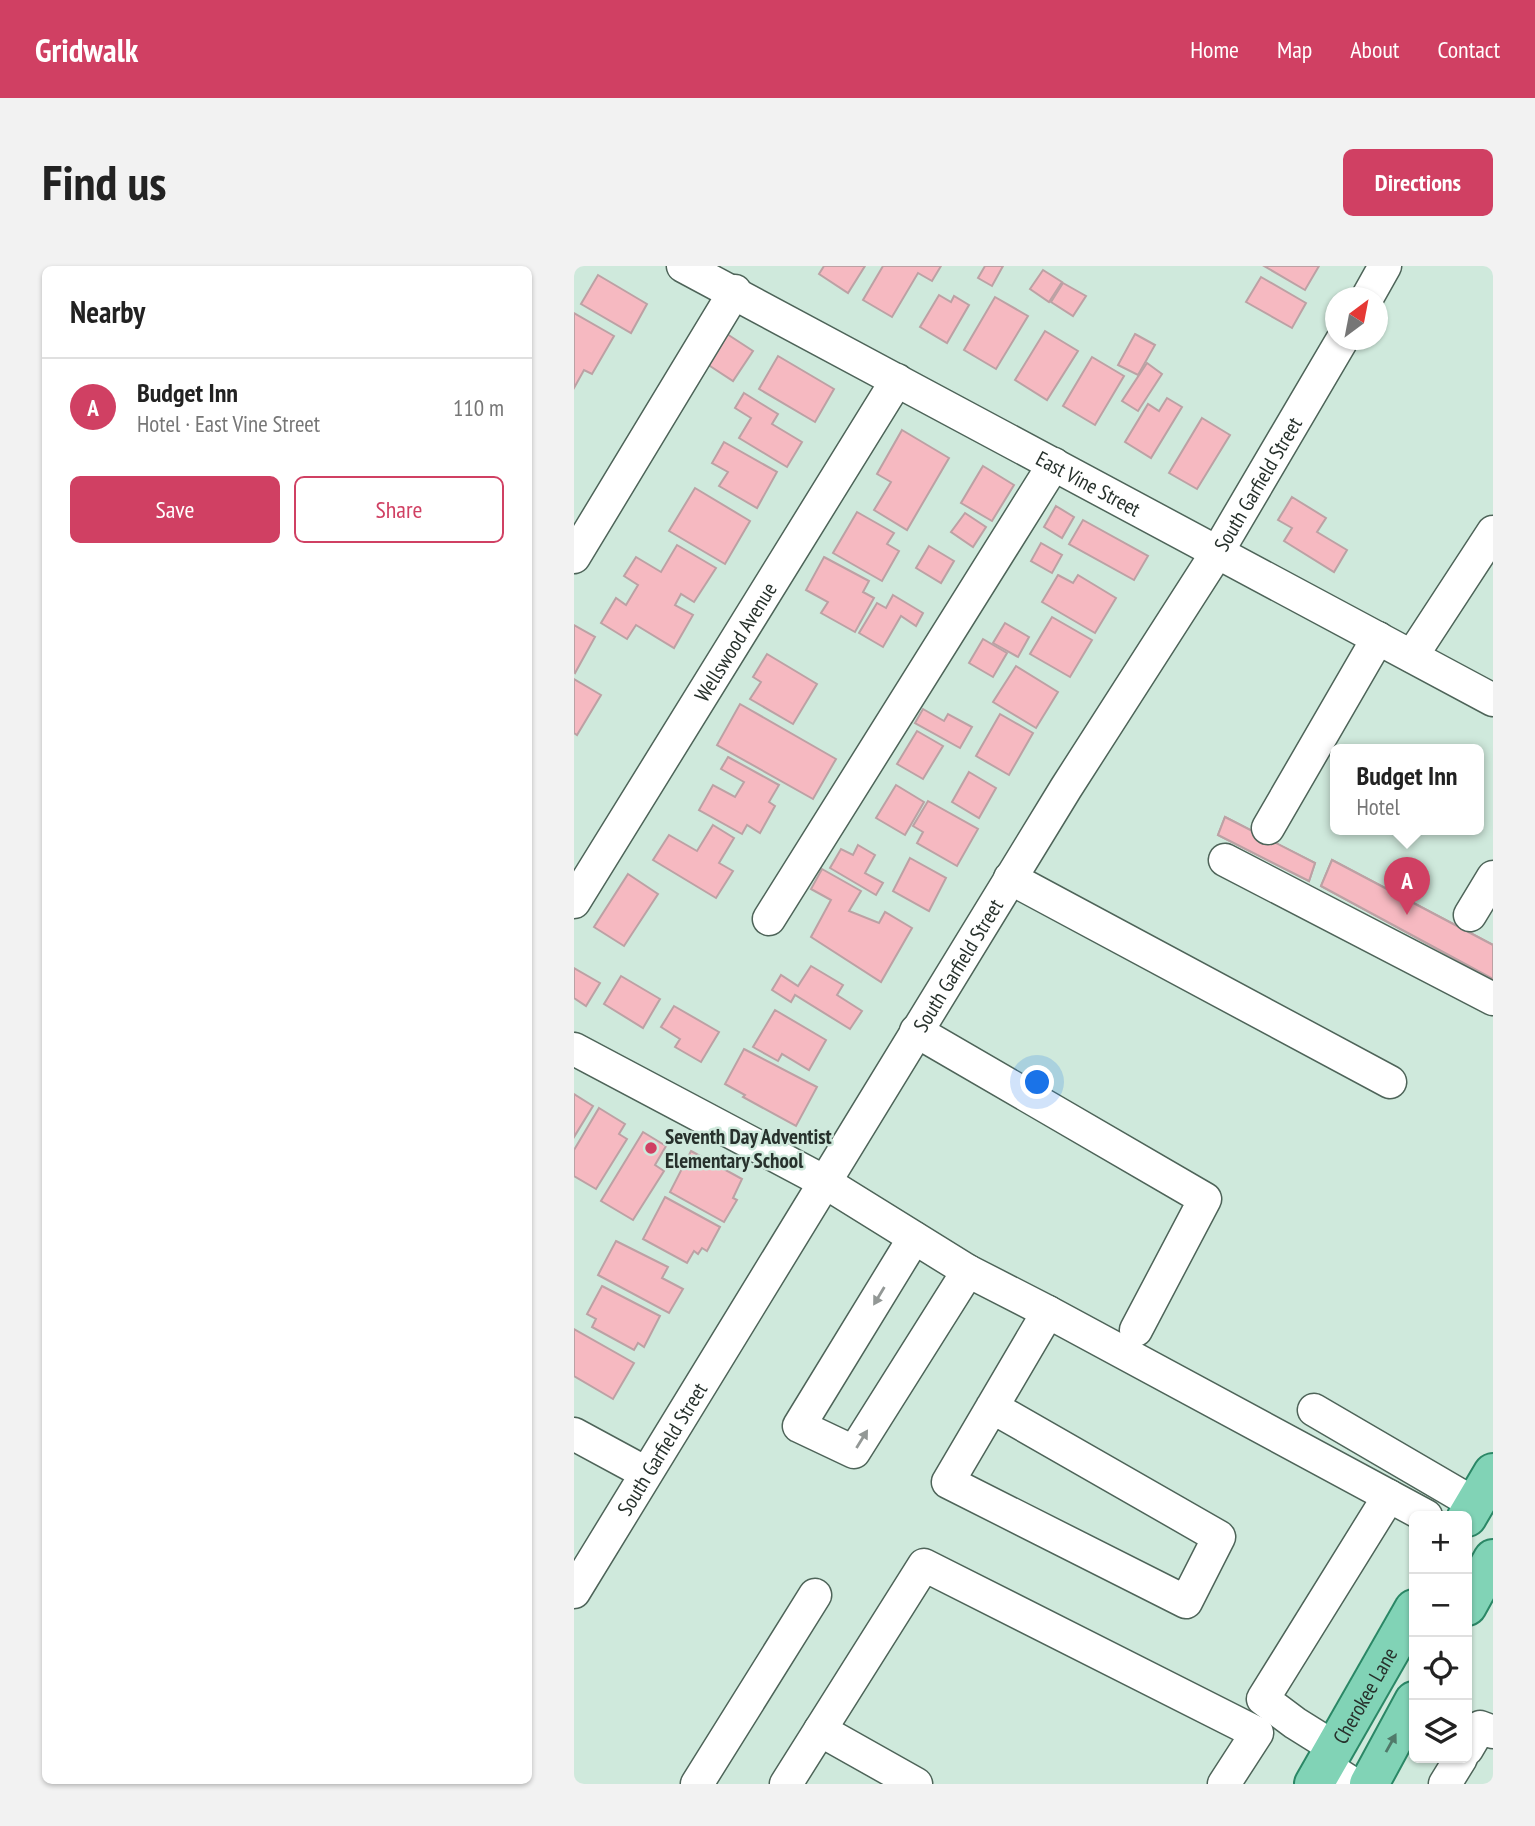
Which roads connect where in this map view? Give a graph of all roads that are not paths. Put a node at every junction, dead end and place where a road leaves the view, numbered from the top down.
1 (683, 266) edge
2 (1385, 266) edge
3 (1373, 287) edge
4 (735, 291) junction
5 (1336, 350) edge
6 (897, 380) junction
7 (1054, 464) junction
8 (1493, 532) edge
9 (1218, 551) junction
10 (574, 557) edge
11 (1378, 638) junction
12 (1412, 656) junction
13 (1493, 700) edge
14 (1268, 828) dead end
15 (1225, 860) dead end
16 (1493, 877) edge
17 (1010, 878) junction
18 (574, 902) edge
19 (1470, 915) dead end
20 (769, 919) dead end
21 (1493, 999) edge
22 (916, 1031) junction
23 (574, 1049) edge
24 (1391, 1082) dead end
25 (823, 1181) junction
26 (914, 1238) junction
27 (968, 1271) junction
28 (1048, 1312) junction
29 (1136, 1330) dead end
30 (992, 1407) junction
31 (1314, 1410) dead end
32 (574, 1434) edge
33 (646, 1473) junction
34 (1389, 1496) junction
35 (1478, 1498) edge
36 (1417, 1511) edge
37 (1493, 1559) edge
38 (574, 1592) edge
39 (815, 1595) dead end
40 (1472, 1597) edge
41 (1409, 1619) edge
42 (1409, 1710) edge
43 (820, 1730) junction
44 (1493, 1732) edge
45 (1472, 1741) edge
46 (1458, 1763) edge
47 (1332, 1770) edge
48 (697, 1784) edge
49 (786, 1784) edge
50 (916, 1784) edge
51 (1224, 1784) edge
52 (1368, 1784) edge
53 (1445, 1784) edge

1 - 4 street, East Vine Street
2 - 3 street
4 - 6 street, East Vine Street
4 - 10 street
5 - 9 street, South Garfield Street
6 - 7 street, East Vine Street
6 - 18 street, Wellswood Avenue
7 - 9 street, East Vine Street
7 - 20 street
8 - 12 street
9 - 11 street, East Vine Street
9 - 17 street, South Garfield Street
11 - 12 street, East Vine Street
11 - 14 street
12 - 13 street, East Vine Street
15 - 21 street
16 - 19 street
17 - 22 street, South Garfield Street
17 - 24 street
22 - 25 street, South Garfield Street
22 - 29 street
23 - 25 street
25 - 26 street
25 - 33 street, South Garfield Street
26 - 27 street
26 -> 27 street
27 - 28 street
28 - 30 street
28 - 34 street
30 - 30 street
31 - 35 street
32 - 33 street
33 - 38 street, South Garfield Street
34 - 36 street
34 - 47 street
37 - 40 main road
39 - 48 street
41 - 47 main road, Cherokee Lane
52 -> 42 main road
43 - 49 street
43 - 50 street
43 - 51 street
44 - 45 street
46 - 53 street

